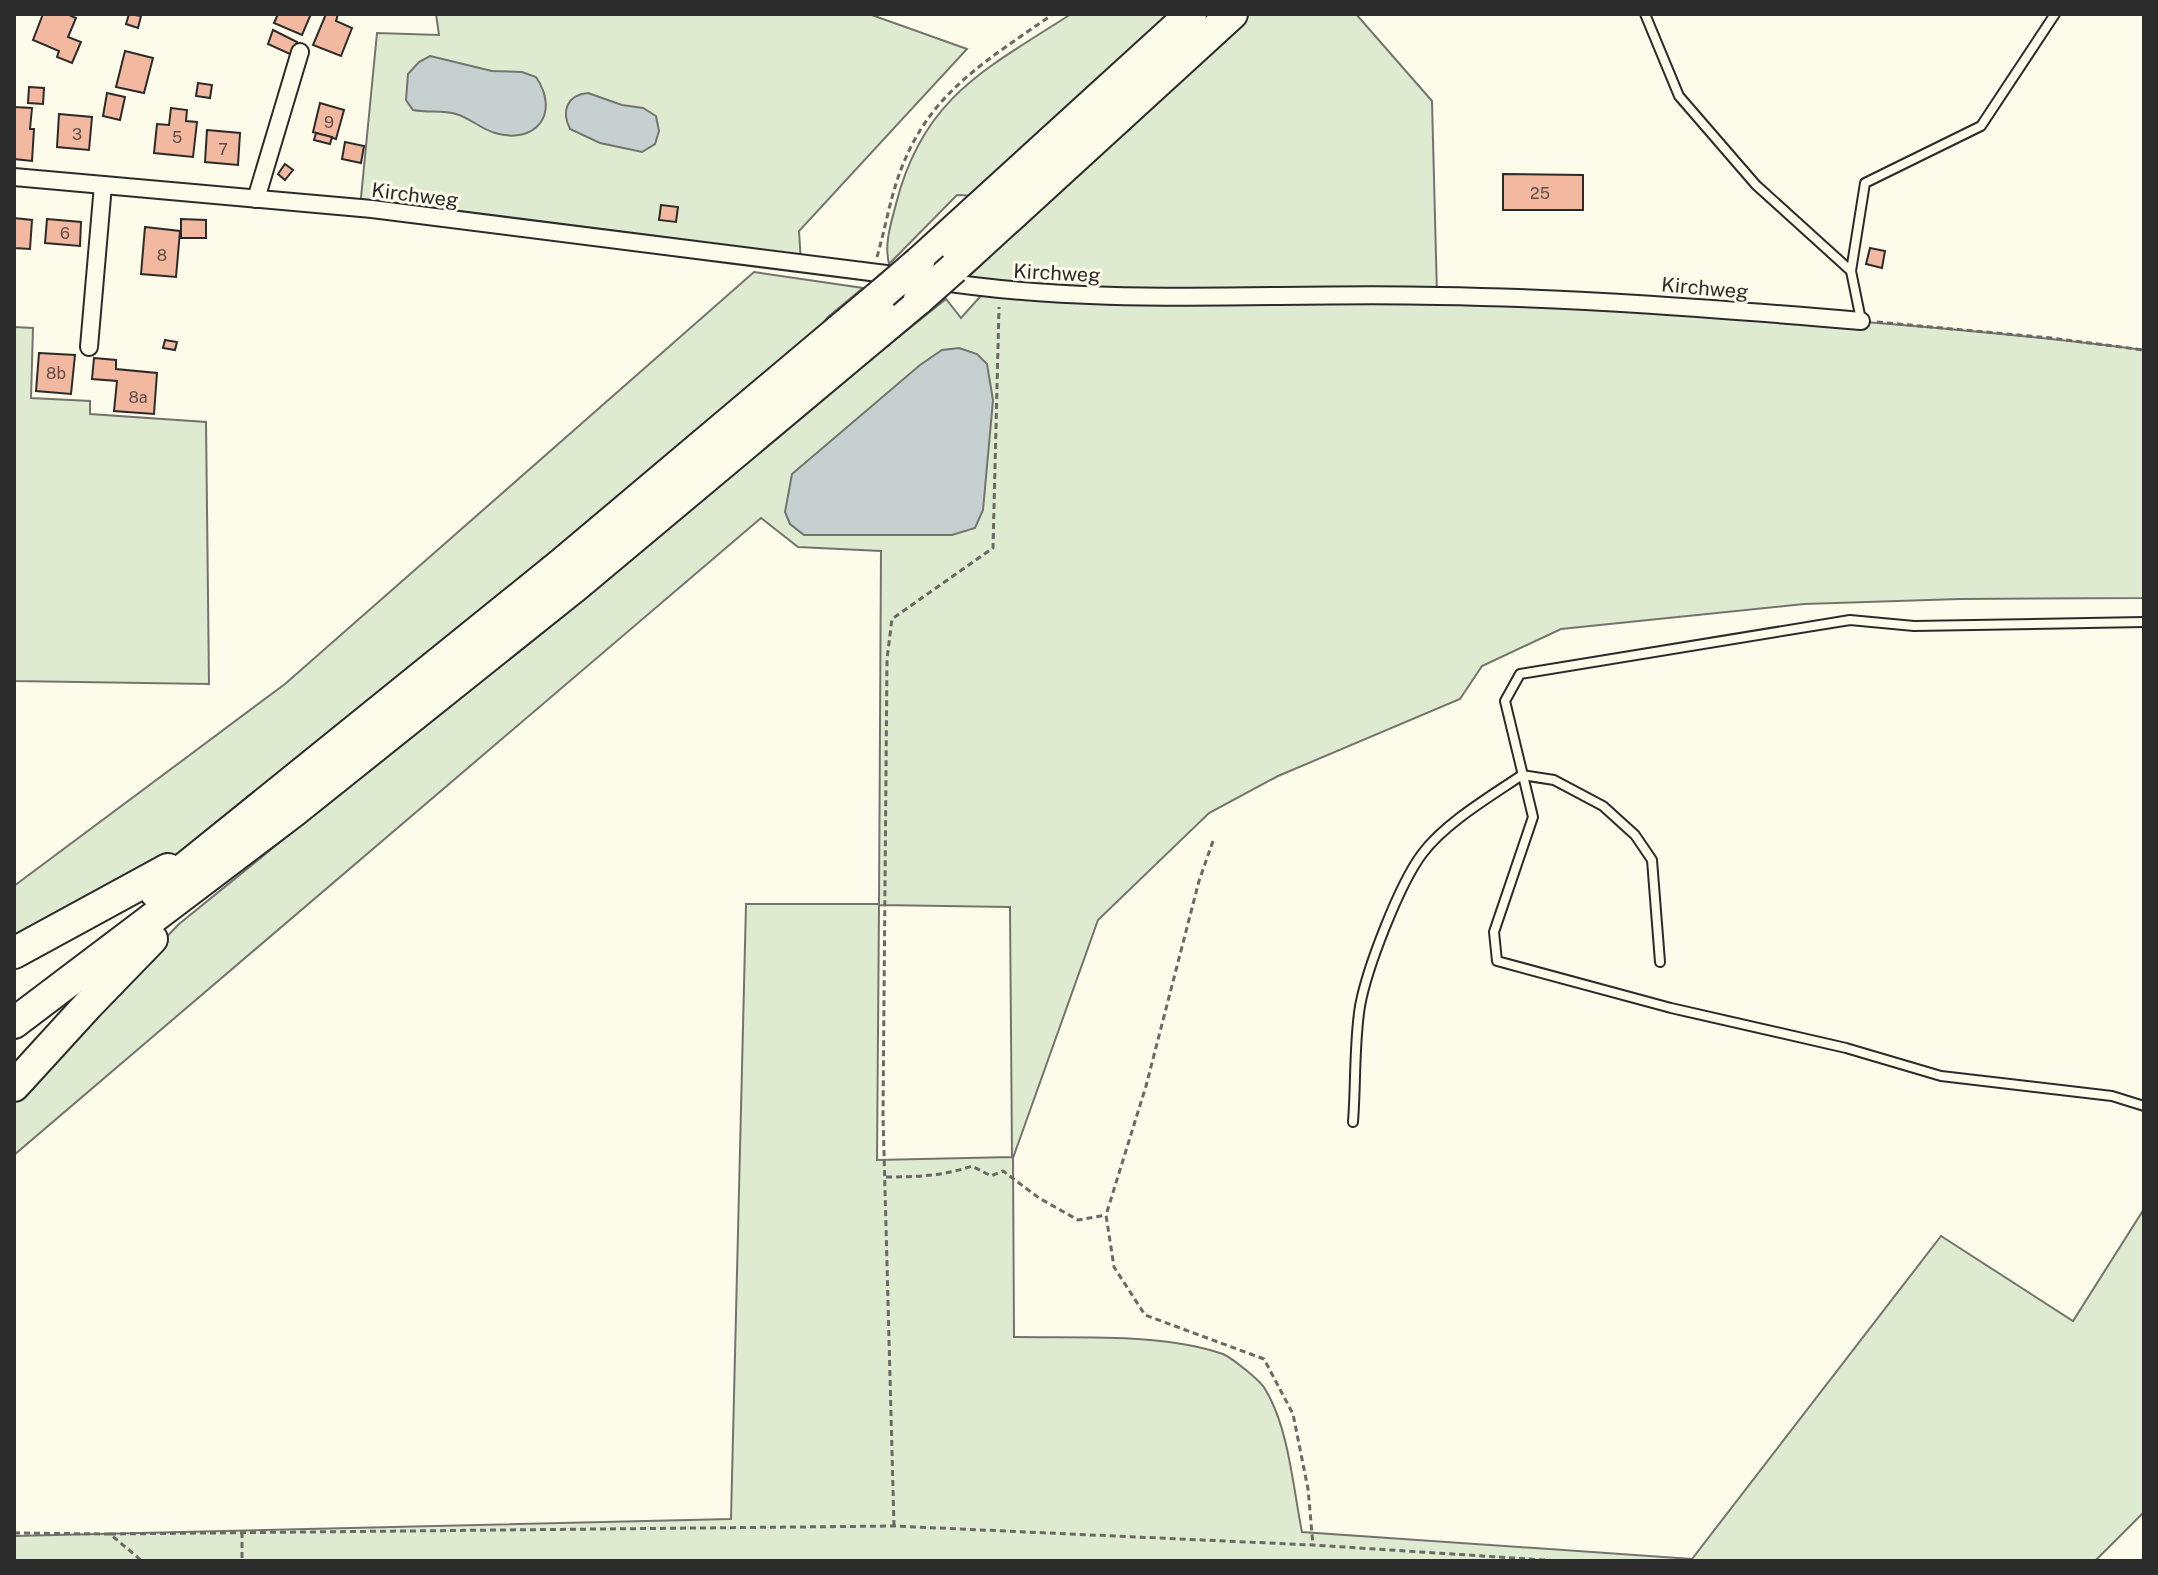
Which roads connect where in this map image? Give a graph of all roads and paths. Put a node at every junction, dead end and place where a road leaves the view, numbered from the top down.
1 (1053, 14) edge
2 (1191, 14) edge
3 (1232, 14) edge
4 (1645, 14) edge
5 (2055, 14) edge
6 (300, 52) dead end
7 (14, 177) edge
8 (103, 185) junction
9 (256, 199) junction
10 (1851, 271) junction
11 (878, 282) junction
12 (999, 290) junction
13 (1861, 321) junction
14 (89, 347) dead end
15 (2144, 350) edge
16 (2144, 622) edge
17 (1522, 775) junction
18 (293, 812) junction
19 (1213, 841) dead end
20 (212, 846) junction
21 (14, 953) edge
22 (1660, 962) dead end
23 (14, 1008) edge
24 (14, 1023) edge
25 (14, 1086) edge
26 (2144, 1106) edge
27 (1353, 1122) dead end
28 (885, 1177) junction
29 (1106, 1215) junction
30 (894, 1526) junction
31 (242, 1532) junction
32 (14, 1533) edge
33 (110, 1534) junction
34 (1313, 1545) junction
35 (142, 1561) edge
36 (242, 1561) edge
37 (1560, 1561) edge

1 - 11 path
2 - 11 highway, bridge
3 - 18 highway, bridge
4 - 10 lane
5 - 10 lane
6 - 9 street
7 - 8 street, Kirchweg
8 - 9 street, Kirchweg
8 - 14 street
9 - 11 street, Kirchweg
10 - 13 lane
11 - 12 street, Kirchweg
11 - 20 highway
12 - 13 street, Kirchweg
12 - 28 path
13 - 15 path
16 - 17 lane
17 - 22 lane
17 - 26 lane
17 - 27 lane
18 - 24 highway
18 - 25 highway
19 - 29 path
20 - 21 highway
20 - 23 highway
28 - 29 path
28 - 30 path
29 - 34 path
30 - 31 path
30 - 34 path
31 - 33 path
31 - 36 path
32 - 33 path
33 - 35 path
34 - 37 path

